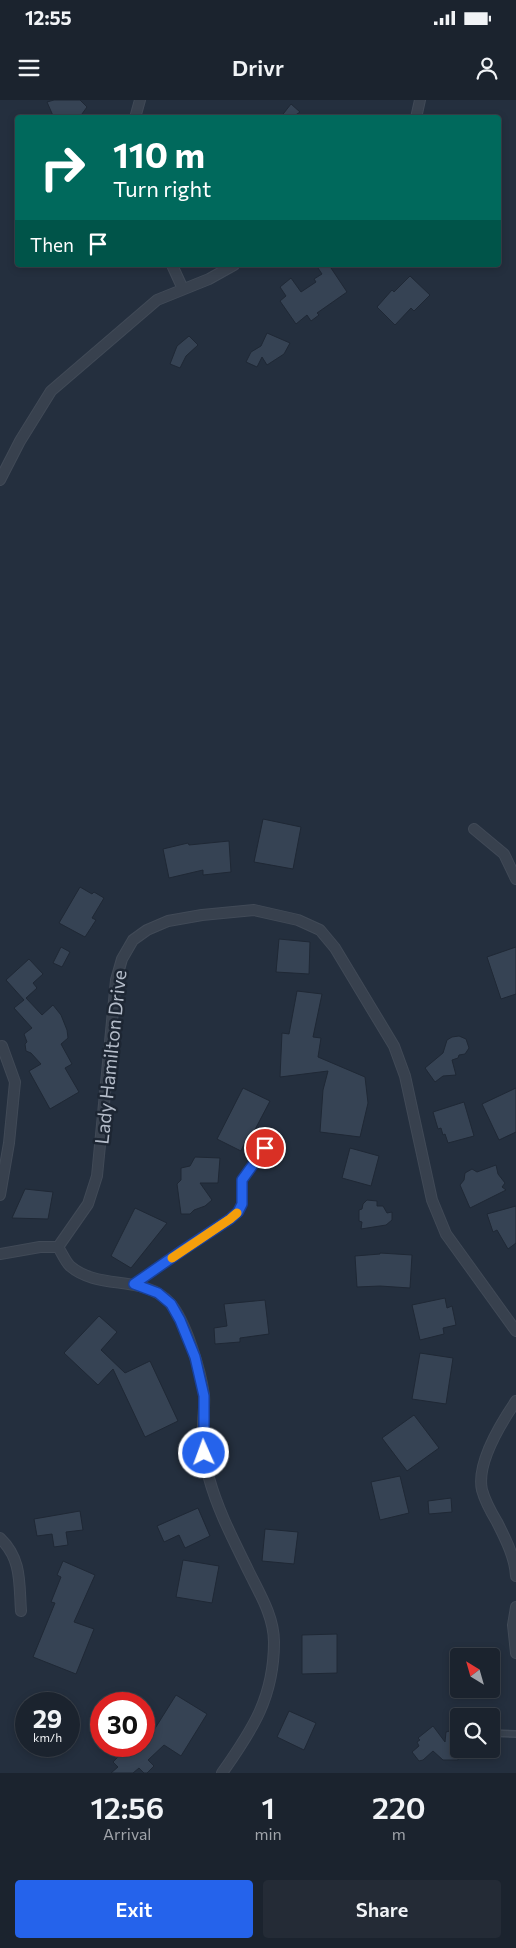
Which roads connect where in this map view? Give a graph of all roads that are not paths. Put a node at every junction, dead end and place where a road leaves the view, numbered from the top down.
1 (140, 100) edge
2 (420, 100) edge
3 (136, 115) edge
4 (417, 115) edge
5 (173, 267) edge
6 (230, 267) edge
7 (183, 289) junction
8 (0, 480) edge
9 (474, 829) dead end
10 (516, 879) edge
11 (2, 1046) dead end
12 (265, 1148) dead end
13 (0, 1195) edge
14 (58, 1247) junction
15 (0, 1254) edge
16 (134, 1284) junction
17 (516, 1331) edge
18 (516, 1402) edge
19 (0, 1538) edge
20 (516, 1576) edge
21 (516, 1607) edge
22 (21, 1611) dead end
23 (516, 1653) edge
24 (500, 1733) edge
25 (516, 1734) edge
26 (222, 1773) edge

1 - 3 street
2 - 4 street
5 - 7 street
6 - 7 street
7 - 8 street
9 - 10 street
11 - 13 street
12 - 16 lane
14 - 15 street
14 - 16 street
14 - 17 street, Lady Hamilton Drive
16 - 26 street
18 - 20 street
19 - 22 street
21 - 23 street
24 - 25 lane

